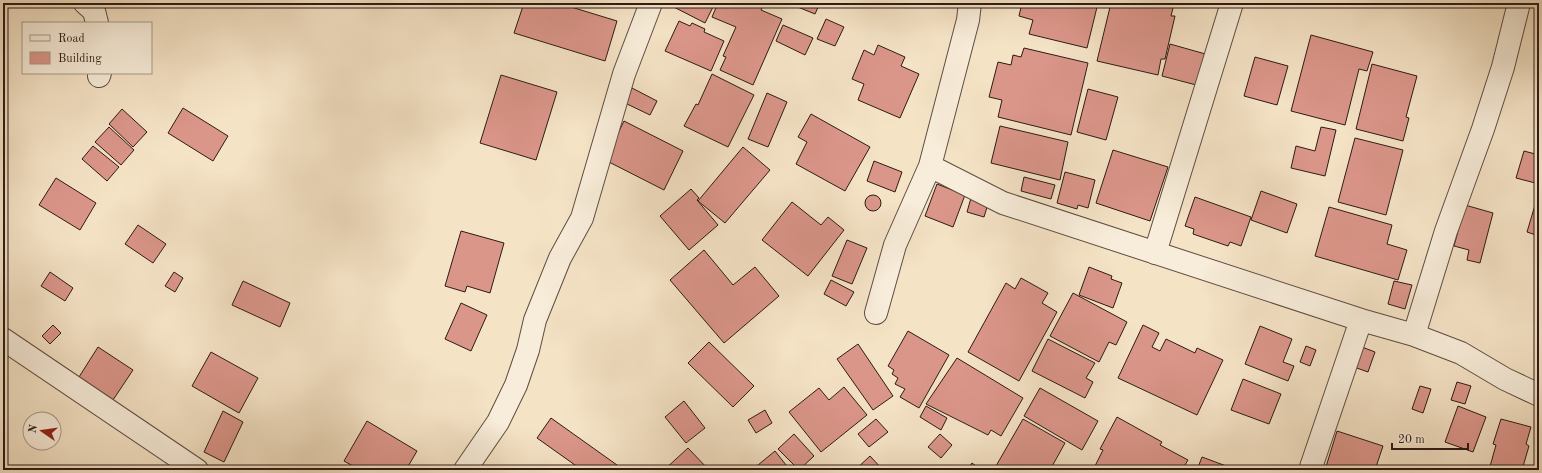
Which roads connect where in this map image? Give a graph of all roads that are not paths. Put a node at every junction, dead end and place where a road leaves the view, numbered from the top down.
1 (85, 3) edge
2 (651, 3) edge
3 (970, 3) edge
4 (1232, 3) edge
5 (1519, 3) edge
6 (97, 22) edge
7 (930, 166) junction
8 (1156, 253) junction
9 (876, 313) dead end
10 (1361, 320) junction
11 (1414, 335) junction
12 (3, 339) edge
13 (1539, 395) edge
14 (197, 470) edge
15 (465, 470) edge
16 (1310, 470) edge

1 - 6 street
2 - 15 street
3 - 7 street
4 - 8 street
5 - 11 street
7 - 8 street
7 - 9 street
8 - 10 street
10 - 11 street
10 - 16 street
11 - 13 street
12 - 14 street

